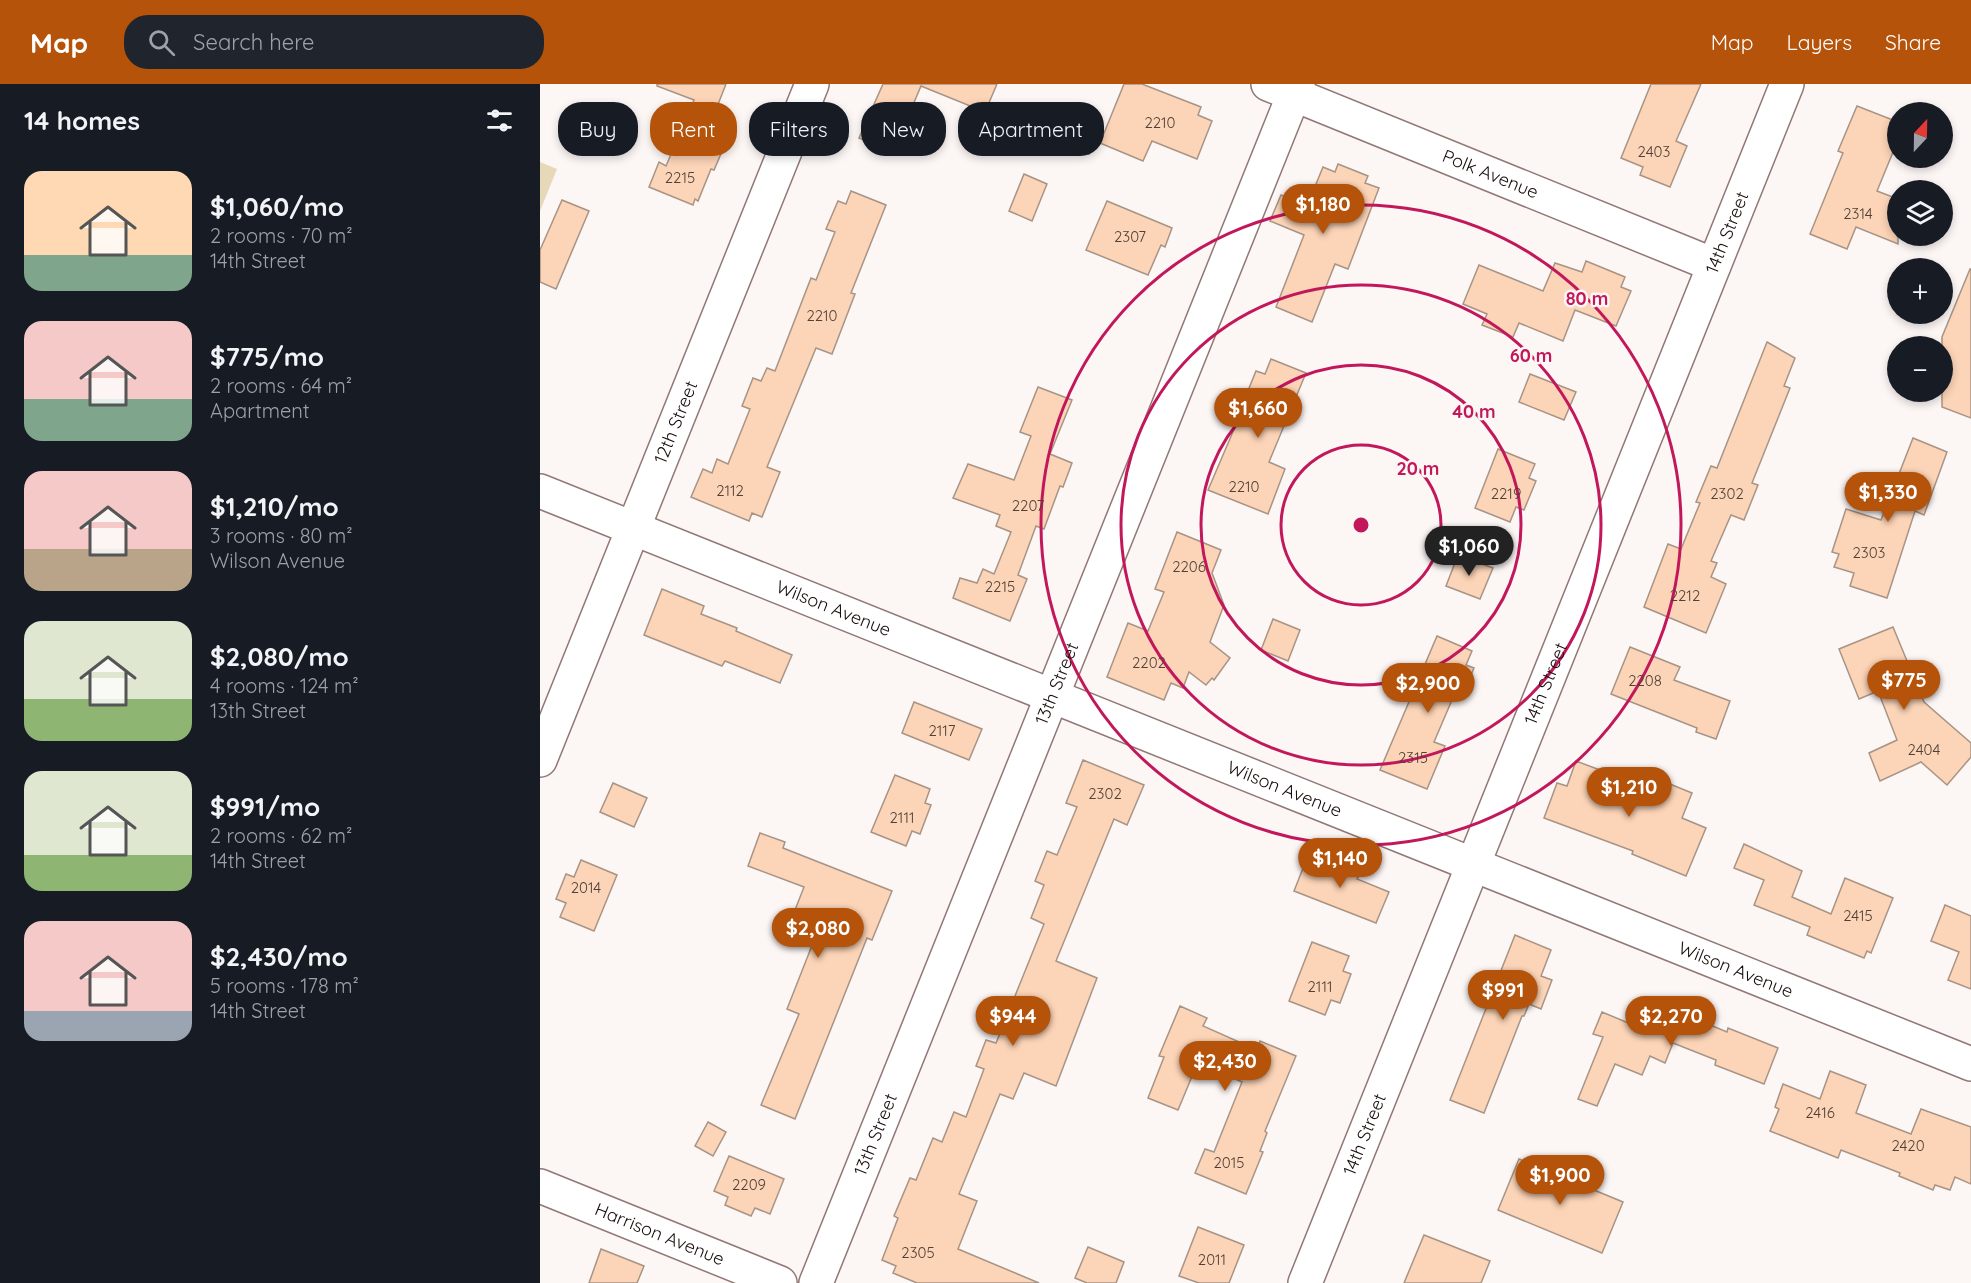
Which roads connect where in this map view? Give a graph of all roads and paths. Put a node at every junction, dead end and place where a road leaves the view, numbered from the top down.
1 (812, 84) edge
2 (1787, 84) edge
3 (1287, 88) edge
4 (1714, 265) junction
5 (540, 491) edge
6 (633, 529) junction
7 (1052, 695) junction
8 (540, 760) edge
9 (1473, 865) junction
10 (1971, 1064) edge
11 (540, 1186) edge
12 (780, 1283) edge
13 (816, 1283) edge
14 (1305, 1283) edge

1 - 6 street, 12th Street
2 - 4 street, 14th Street
3 - 4 street, Polk Avenue
3 - 7 street, 13th Street
4 - 9 street, 14th Street
5 - 6 street, Wilson Avenue
6 - 7 street, Wilson Avenue
6 - 8 street, 12th Street
7 - 9 street, Wilson Avenue
7 - 13 street, 13th Street
9 - 10 street, Wilson Avenue
9 - 14 street, 14th Street
11 - 12 street, Harrison Avenue

